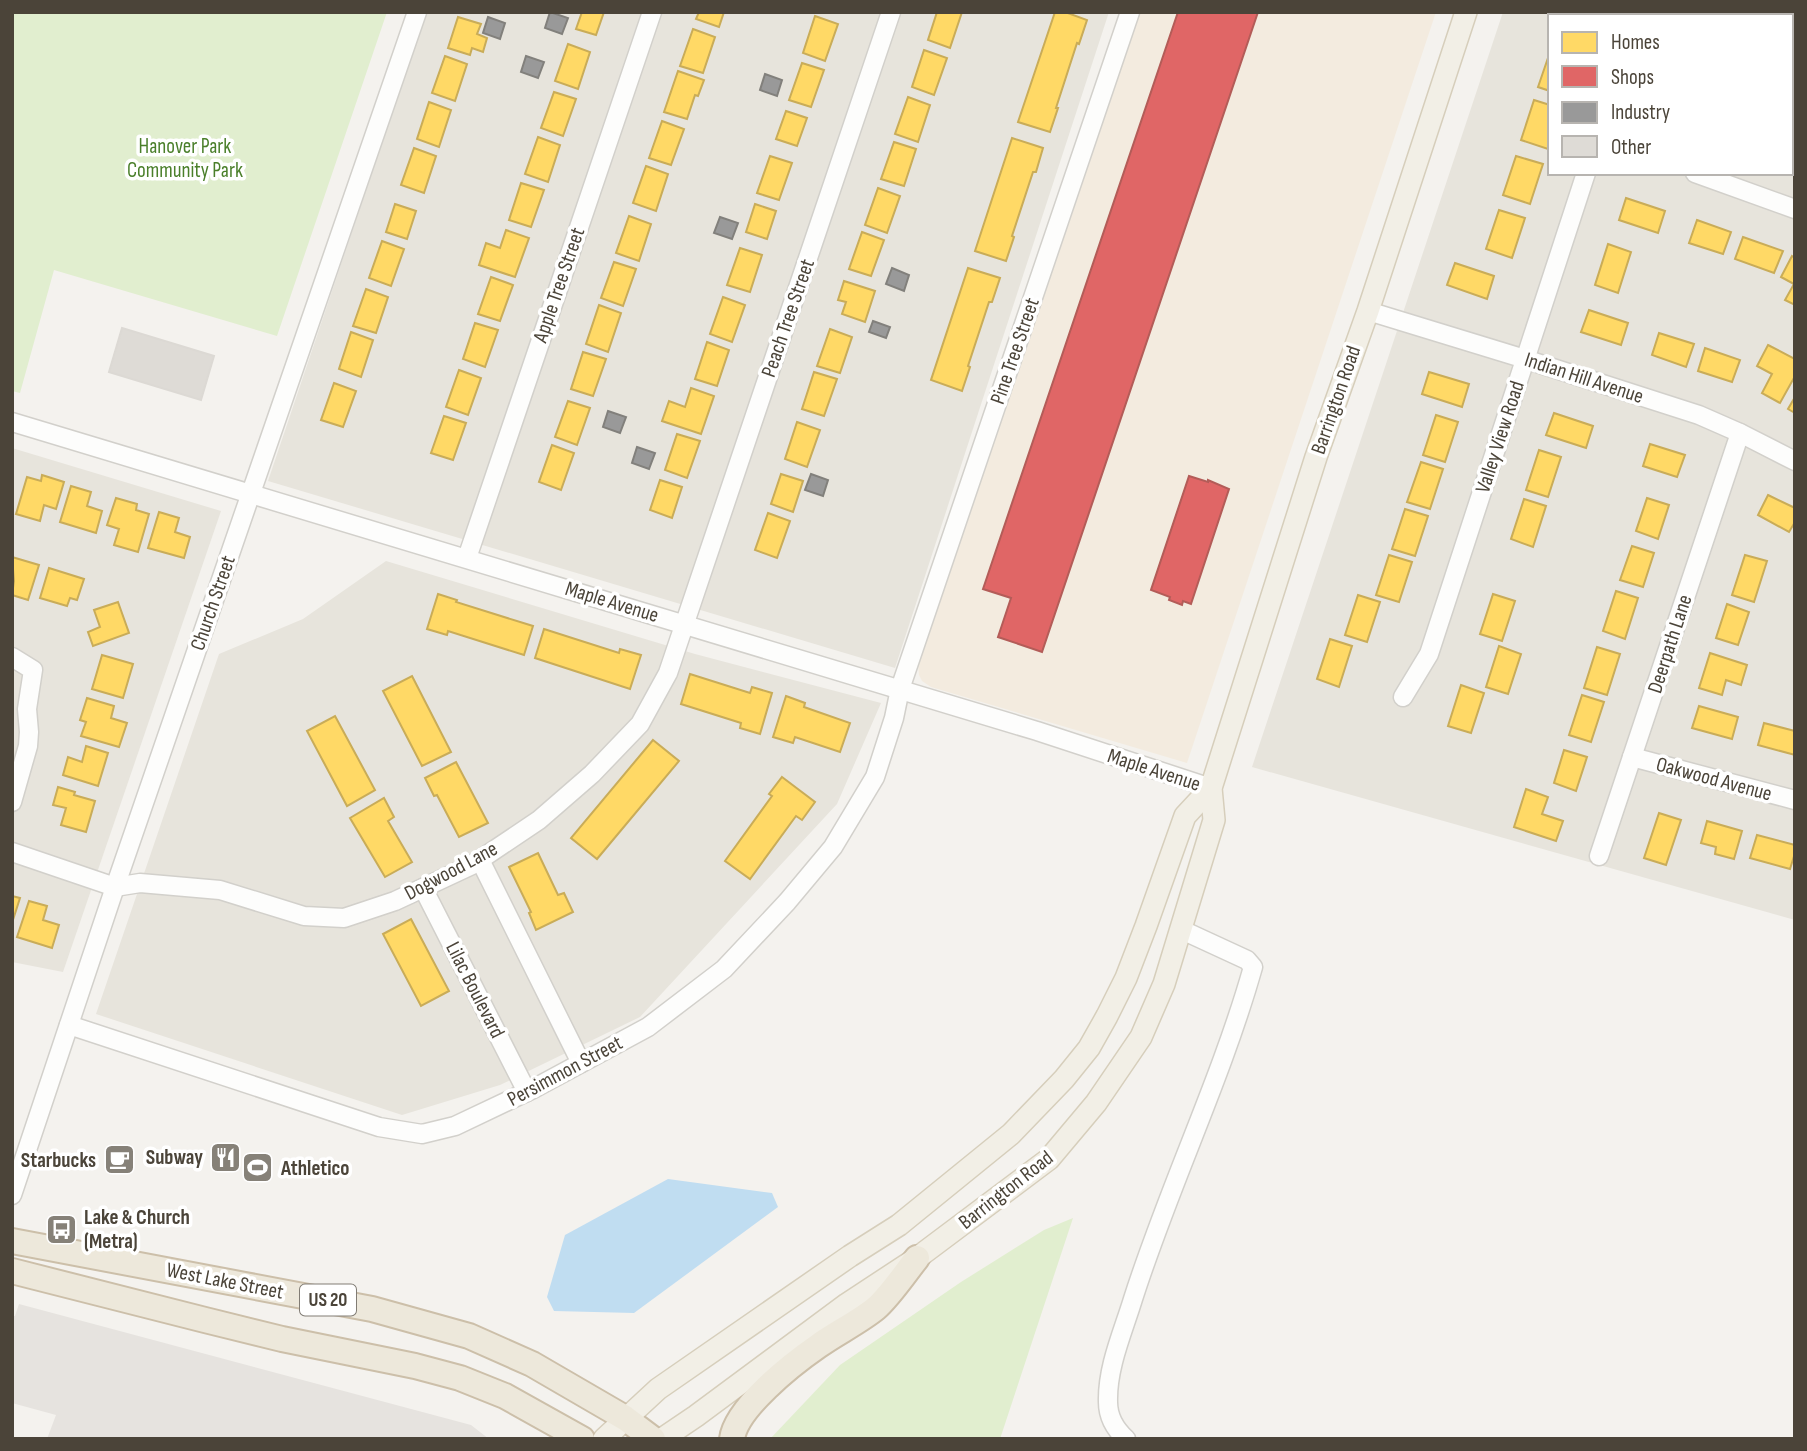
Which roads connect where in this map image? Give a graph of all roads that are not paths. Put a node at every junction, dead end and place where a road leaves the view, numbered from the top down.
1 (416, 12) edge
2 (652, 12) edge
3 (891, 12) edge
4 (1130, 12) edge
5 (1466, 12) edge
6 (1585, 175) edge
7 (1701, 175) edge
8 (1795, 209) edge
9 (1368, 311) junction
10 (1525, 359) junction
11 (12, 422) edge
12 (1740, 433) junction
13 (1795, 461) edge
14 (251, 495) junction
15 (467, 558) junction
16 (685, 624) junction
17 (12, 657) edge
18 (900, 689) junction
19 (1403, 696) dead end
20 (1632, 757) junction
21 (1211, 788) junction
22 (1795, 800) edge
23 (12, 802) edge
24 (12, 852) edge
25 (1599, 856) dead end
26 (480, 860) junction
27 (115, 887) junction
28 (423, 888) junction
29 (1182, 930) junction
30 (69, 1026) junction
31 (581, 1063) junction
32 (527, 1093) junction
33 (12, 1195) edge
34 (12, 1241) edge
35 (917, 1258) junction
36 (12, 1271) edge
37 (625, 1418) junction
38 (582, 1439) edge
39 (604, 1439) edge
40 (653, 1439) edge
41 (662, 1439) edge
42 (732, 1439) edge
43 (1126, 1439) edge

1 - 14 street, Church Street
2 - 15 street, Apple Tree Street
3 - 16 street, Peach Tree Street
4 - 18 street, Pine Tree Street
5 - 9 main road, Barrington Road
6 - 10 street, Valley View Road
7 - 8 street
9 - 10 street, Indian Hill Avenue
9 - 21 main road, Barrington Road
10 - 12 street, Indian Hill Avenue
10 - 19 street, Valley View Road
11 - 14 street, Maple Avenue
12 - 13 street, Indian Hill Avenue
12 - 20 street, Deerpath Lane
14 - 15 street, Maple Avenue
14 - 27 street, Church Street
15 - 16 street, Maple Avenue
16 - 18 street, Maple Avenue
16 - 26 street, Dogwood Lane
17 - 23 street
18 - 21 street, Maple Avenue
18 - 31 street, Persimmon Street
20 - 22 street, Oakwood Avenue
20 - 25 street, Deerpath Lane
21 - 29 main road, Barrington Road
21 - 37 main road, Barrington Road
24 - 27 street
26 - 28 street, Dogwood Lane
26 - 31 street
27 - 28 street, Dogwood Lane
27 - 30 street, Church Street
28 - 32 street, Lilac Boulevard
29 - 35 main road, Barrington Road
29 - 43 street
30 - 32 street, Persimmon Street
30 - 33 street, Church Street
31 - 32 street, Persimmon Street
34 - 37 highway, West Lake Street / US 20
35 - 41 main road, Barrington Road
35 - 42 highway
36 - 38 highway, West Lake Street / US 20
37 - 39 main road, Barrington Road
37 - 40 highway, US 20

